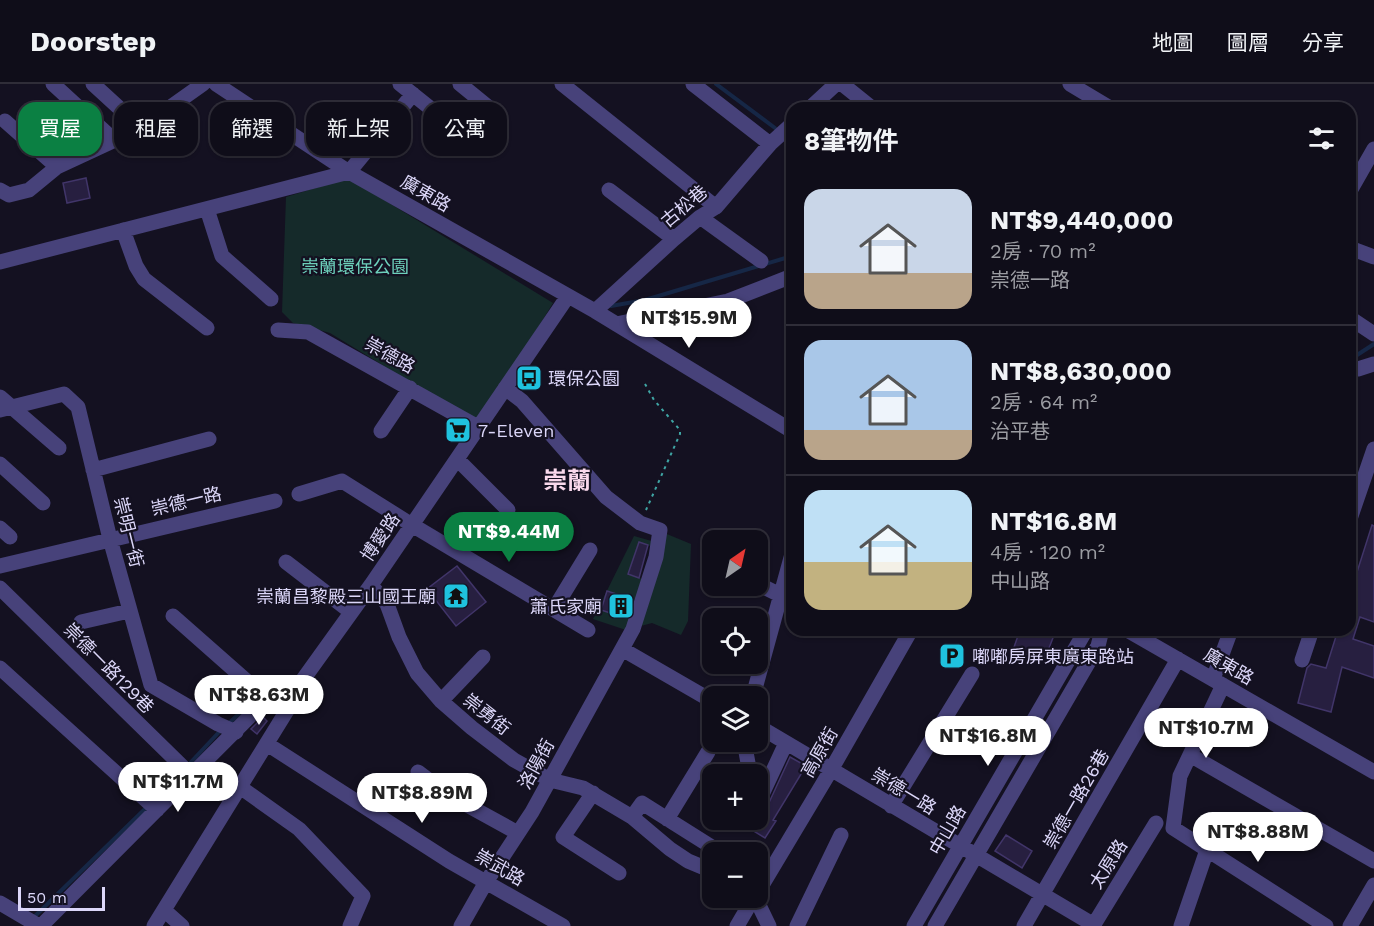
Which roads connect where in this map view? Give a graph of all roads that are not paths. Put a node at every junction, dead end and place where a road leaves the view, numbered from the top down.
1 (53, 84) edge
2 (93, 84) edge
3 (202, 84) edge
4 (216, 84) edge
5 (400, 84) edge
6 (460, 84) edge
7 (562, 84) edge
8 (693, 84) edge
9 (836, 84) edge
10 (842, 84) edge
11 (1070, 84) edge
12 (413, 94) junction
13 (177, 102) edge
14 (423, 102) edge
15 (482, 102) edge
16 (816, 102) edge
17 (864, 102) edge
18 (1100, 102) edge
19 (114, 103) edge
20 (5, 121) dead end
21 (786, 129) edge
22 (114, 140) joint
23 (770, 144) junction
24 (1374, 149) edge
25 (57, 167) junction
26 (349, 172) junction
27 (1356, 180) edge
28 (0, 190) edge
29 (609, 190) dead end
30 (716, 207) junction
31 (207, 209) junction
32 (700, 217) junction
33 (123, 230) junction
34 (674, 239) junction
35 (1356, 250) edge
36 (1374, 257) edge
37 (760, 261) dead end
38 (0, 262) edge
39 (786, 278) edge
40 (568, 296) junction
41 (271, 299) dead end
42 (595, 311) junction
43 (1356, 322) edge
44 (616, 324) junction
45 (207, 328) dead end
46 (278, 330) dead end
47 (1374, 334) edge
48 (1374, 364) edge
49 (1356, 369) edge
50 (410, 388) junction
51 (505, 388) junction
52 (4, 405) edge
53 (478, 428) junction
54 (786, 428) edge
55 (381, 431) dead end
56 (210, 439) dead end
57 (59, 448) dead end
58 (1374, 449) edge
59 (457, 459) junction
60 (0, 464) edge
61 (93, 470) junction
62 (299, 494) dead end
63 (275, 501) dead end
64 (1356, 502) edge
65 (43, 503) dead end
66 (508, 510) dead end
67 (412, 525) junction
68 (110, 539) junction
69 (590, 550) dead end
70 (286, 562) dead end
71 (0, 566) edge
72 (371, 585) junction
73 (0, 588) edge
74 (768, 589) edge
75 (786, 598) edge
76 (554, 609) junction
77 (129, 611) junction
78 (351, 612) junction
79 (173, 616) dead end
80 (81, 622) dead end
81 (588, 630) dead end
82 (908, 636) edge
83 (1082, 636) edge
84 (1100, 636) edge
85 (1138, 636) edge
86 (1230, 636) edge
87 (1310, 636) edge
88 (622, 649) junction
89 (483, 657) dead end
90 (1178, 659) junction
91 (1302, 660) dead end
92 (0, 668) edge
93 (972, 674) dead end
94 (302, 681) junction
95 (1218, 682) junction
96 (756, 686) edge
97 (702, 695) edge
98 (267, 699) junction
99 (441, 701) junction
100 (228, 728) junction
101 (768, 732) edge
102 (786, 743) junction
103 (267, 744) junction
104 (708, 752) dead end
105 (1190, 755) junction
106 (831, 770) junction
107 (418, 772) dead end
108 (1374, 772) edge
109 (192, 776) junction
110 (550, 780) junction
111 (768, 782) edge
112 (240, 787) junction
113 (592, 793) junction
114 (153, 806) junction
115 (891, 806) junction
116 (632, 817) junction
117 (667, 819) junction
118 (1156, 823) dead end
119 (518, 833) junction
120 (841, 835) dead end
121 (703, 842) edge
122 (960, 846) junction
123 (1207, 850) junction
124 (976, 855) junction
125 (1374, 861) edge
126 (702, 862) edge
127 (619, 873) dead end
128 (768, 875) edge
129 (486, 882) junction
130 (1374, 885) edge
131 (1044, 895) junction
132 (0, 903) edge
133 (748, 908) edge
134 (760, 908) edge
135 (164, 910) junction
136 (35, 923) edge
137 (154, 926) edge
138 (182, 926) edge
139 (350, 926) edge
140 (461, 926) edge
141 (563, 926) edge
142 (737, 926) edge
143 (768, 926) edge
144 (797, 926) edge
145 (914, 926) edge
146 (935, 926) edge
147 (1024, 926) edge
148 (1094, 926) edge
149 (1181, 926) edge
150 (1326, 926) edge
151 (1350, 926) edge

1 - 22 street
2 - 19 street
3 - 13 street
4 - 26 street, 廣東路
5 - 12 street
6 - 15 street
7 - 30 street
8 - 23 street
9 - 16 street
10 - 17 street
11 - 18 street
12 - 14 street
12 - 26 street
20 - 25 street
21 - 23 street, 古松巷
22 - 25 street
23 - 30 street, 古松巷
24 - 27 street
25 - 28 street
26 - 31 street
26 - 40 street, 廣東路
29 - 34 street
30 - 32 street, 古松巷
31 - 33 street
31 - 41 street
32 - 34 street, 古松巷
32 - 37 street
33 - 38 street
33 - 45 street
34 - 42 street, 古松巷
35 - 36 street
39 - 44 street
40 - 42 street, 廣東路
40 - 51 street, 博愛路
42 - 44 street, 廣東路
43 - 47 street
44 - 54 street, 廣東路
46 - 50 street, 崇德路
48 - 49 street
50 - 53 street, 崇德路
50 - 55 street
51 - 53 street, 博愛路
51 - 88 street, 洛陽街
52 - 57 street
52 - 61 street, 崇明一街
53 - 59 street, 博愛路
56 - 61 street
58 - 64 street
59 - 66 street
59 - 67 street, 博愛路
60 - 65 street
61 - 68 street, 崇明一街
62 - 67 street
63 - 68 street, 崇德一路
67 - 72 street, 博愛路
67 - 76 street
68 - 71 street, 崇德一路
68 - 77 street, 崇明一街
69 - 76 street
70 - 78 street
72 - 78 street, 博愛路
72 - 99 street, 崇勇街
73 - 109 street, 崇德一路129巷
74 - 75 street
75 - 96 street
76 - 81 street
77 - 80 street
77 - 100 street, 崇明一街
78 - 94 street, 博愛路
79 - 98 street
82 - 106 street, 高原街
83 - 122 street, 中山路
84 - 124 street
85 - 90 street, 廣東路
86 - 95 street
87 - 91 street
88 - 97 street
88 - 110 street, 洛陽街
89 - 99 street
90 - 95 street, 廣東路
90 - 131 street, 崇德一路26巷
92 - 114 street
93 - 115 street
94 - 98 street
94 - 103 street, 博愛路
95 - 105 street
95 - 108 street, 廣東路
98 - 100 street
99 - 110 street, 崇勇街
100 - 109 street
101 - 102 street, 崇德一路
102 - 106 street, 崇德一路
102 - 111 street
103 - 112 street, 博愛路
103 - 129 street, 崇武路
104 - 117 street
105 - 123 street
105 - 125 street
106 - 115 street, 崇德一路
106 - 128 street, 高原街
107 - 119 street
109 - 114 street
110 - 113 street, 崇勇街
110 - 119 street, 洛陽街
112 - 135 street, 博愛路
112 - 139 street
113 - 116 street, 崇勇街
113 - 127 street
114 - 136 street
115 - 122 street, 崇德一路
116 - 117 street, 崇勇街
116 - 126 street, 崇勇街
117 - 121 street, 崇勇街
118 - 148 street, 太原路
119 - 129 street, 洛陽街
120 - 144 street
122 - 124 street, 崇德一路
122 - 145 street, 中山路
123 - 149 street
123 - 150 street
124 - 131 street, 崇德一路
124 - 146 street
129 - 140 street, 洛陽街
129 - 141 street, 崇武路
130 - 151 street
131 - 147 street, 崇德一路26巷
131 - 148 street, 崇德一路
132 - 136 street
133 - 142 street
134 - 143 street
135 - 137 street, 博愛路
135 - 138 street

